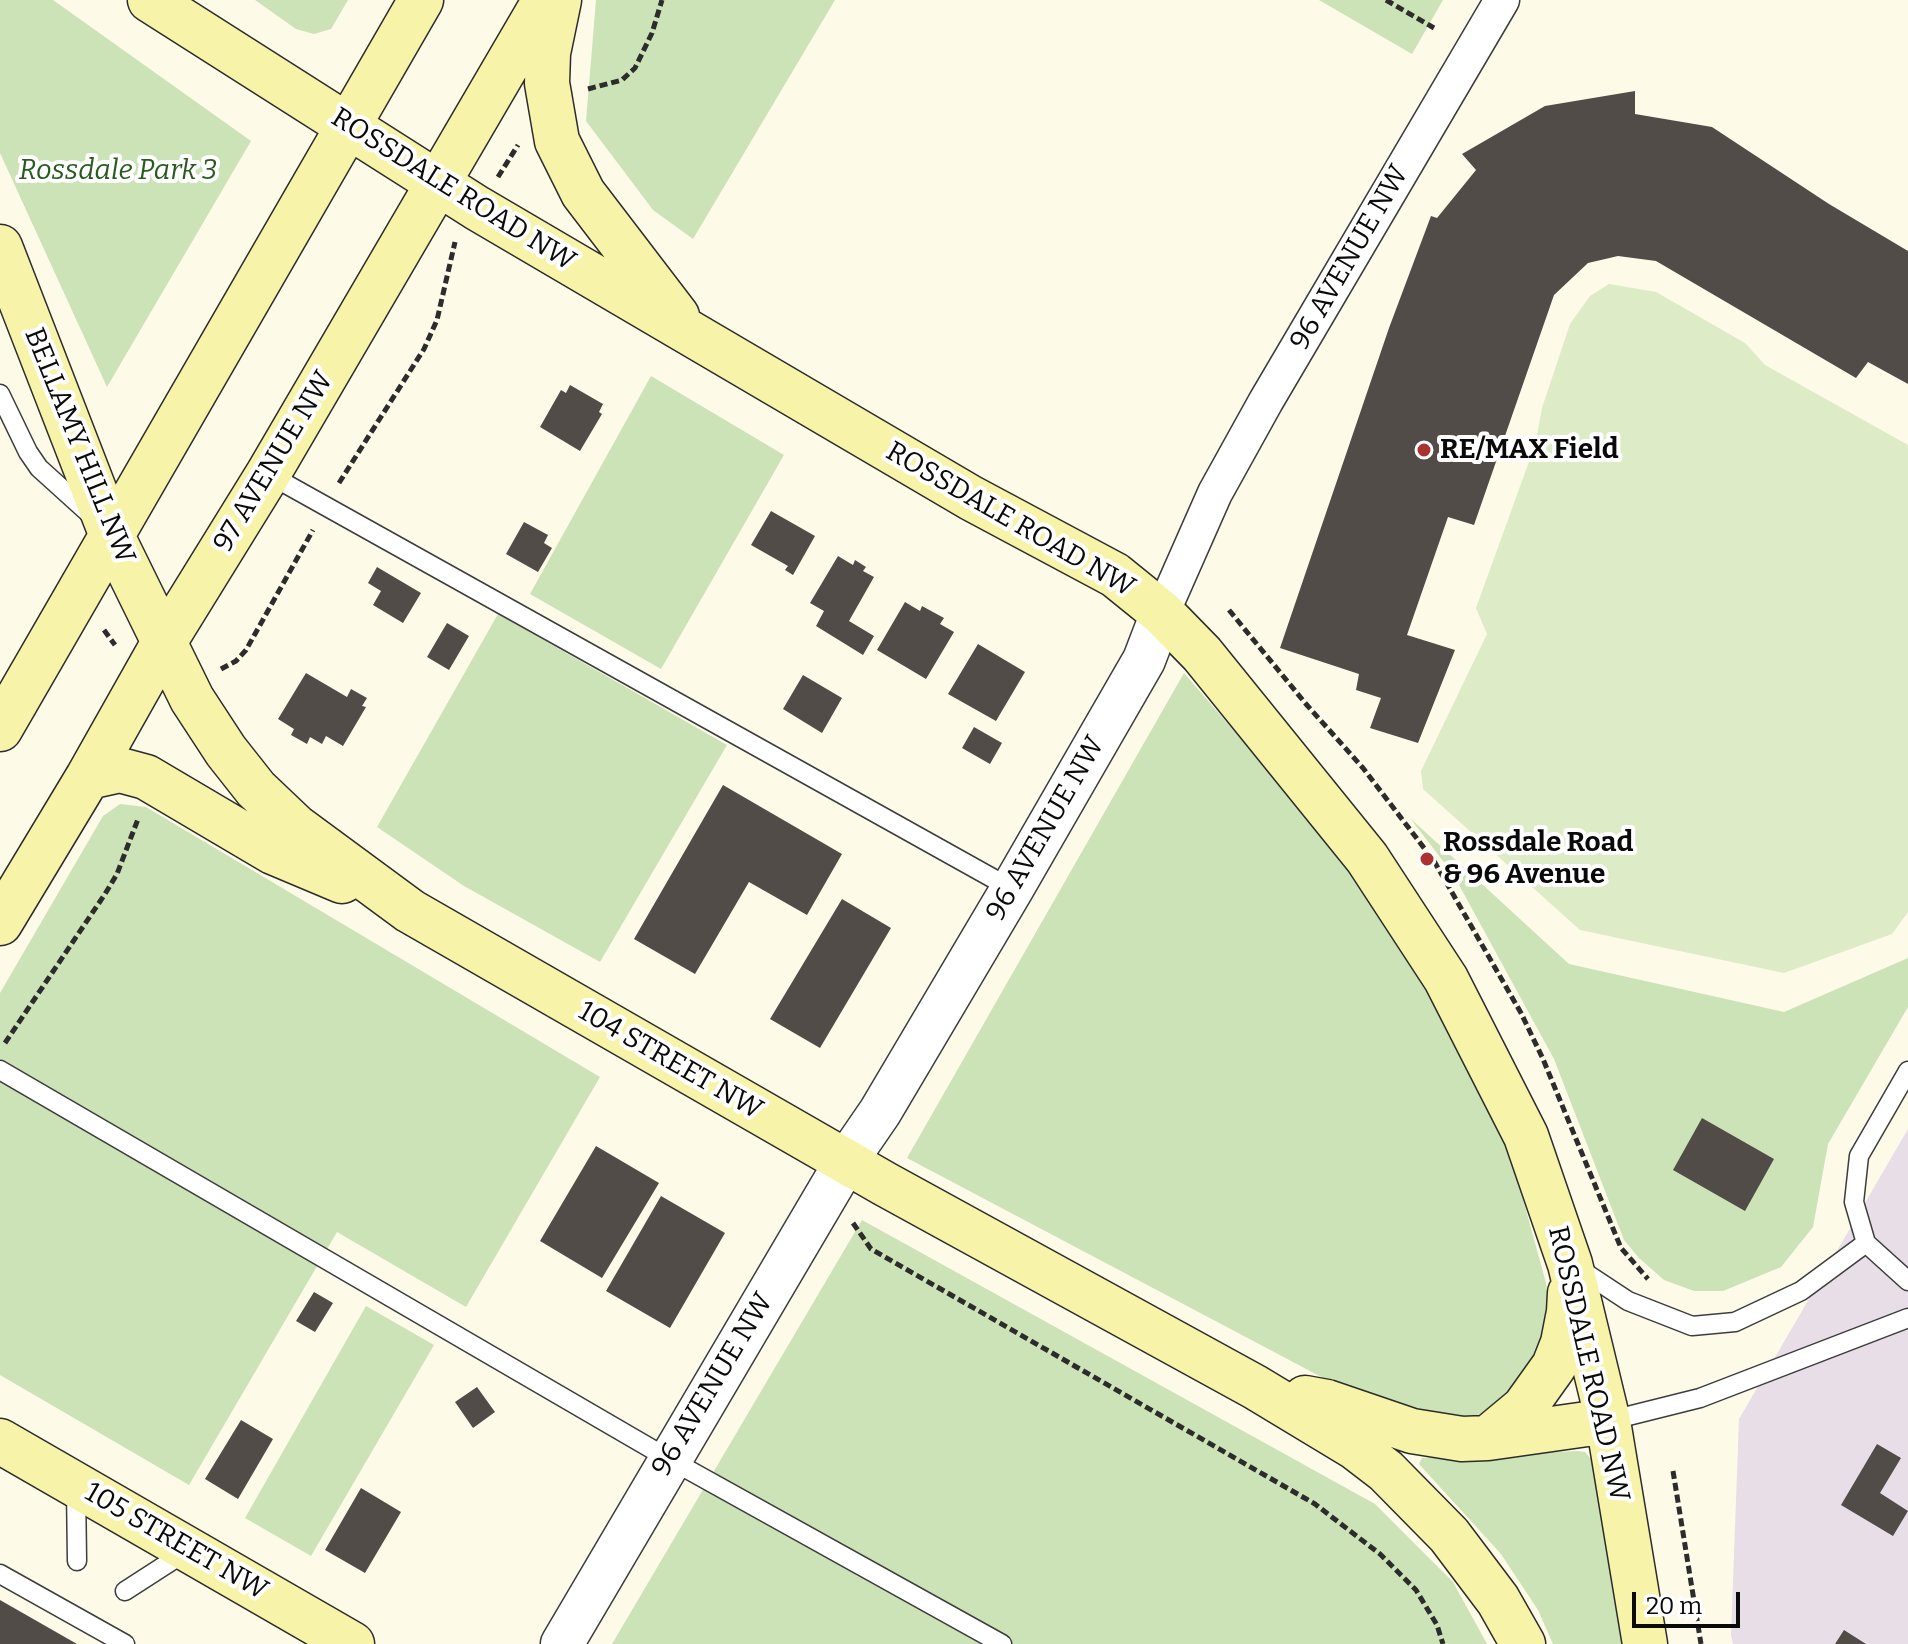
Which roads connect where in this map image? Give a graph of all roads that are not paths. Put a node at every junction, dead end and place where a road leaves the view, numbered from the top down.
1 (150, 0) edge
2 (421, 0) edge
3 (545, 0) edge
4 (559, 0) edge
5 (1502, 0) edge
6 (348, 127) junction
7 (440, 182) junction
8 (0, 247) edge
9 (691, 334) junction
10 (0, 394) edge
11 (268, 474) junction
12 (112, 536) junction
13 (1162, 613) junction
14 (163, 644) junction
15 (6, 704) edge
16 (88, 777) junction
17 (1012, 889) junction
18 (410, 911) junction
19 (0, 923) edge
20 (0, 1070) edge
21 (1908, 1071) edge
22 (847, 1160) junction
23 (1866, 1243) junction
24 (1570, 1264) junction
25 (1908, 1281) edge
26 (1908, 1318) edge
27 (1255, 1387) junction
28 (1608, 1421) junction
29 (1488, 1438) junction
30 (0, 1441) edge
31 (669, 1459) junction
32 (76, 1485) junction
33 (188, 1550) junction
34 (77, 1561) dead end
35 (0, 1574) edge
36 (125, 1591) dead end
37 (125, 1644) edge
38 (352, 1644) edge
39 (562, 1644) edge
40 (1002, 1644) edge
41 (1523, 1644) edge
42 (1645, 1644) edge

1 - 6 main road, ROSSDALE ROAD NW
2 - 6 main road
3 - 7 main road, 97 AVENUE NW
4 - 9 main road
5 - 13 street, 96 AVENUE NW
6 - 7 main road, ROSSDALE ROAD NW
6 - 12 main road
7 - 9 main road, ROSSDALE ROAD NW
7 - 11 main road, 97 AVENUE NW
8 - 12 main road, BELLAMY HILL NW
9 - 13 main road, ROSSDALE ROAD NW
10 - 12 lane
11 - 14 main road, 97 AVENUE NW
11 - 17 lane
12 - 14 main road, BELLAMY HILL NW
12 - 15 main road
13 - 17 street, 96 AVENUE NW
13 - 24 main road, ROSSDALE ROAD NW
14 - 16 main road, 97 AVENUE NW
14 - 18 main road, 104 STREET NW
16 - 18 main road
16 - 19 main road, 97 AVENUE NW
17 - 22 street, 96 AVENUE NW
18 - 22 main road, 104 STREET NW
20 - 31 lane
21 - 23 lane
22 - 27 main road, 104 STREET NW
22 - 31 street, 96 AVENUE NW
23 - 24 lane
23 - 25 lane
24 - 28 main road, ROSSDALE ROAD NW
24 - 29 main road
26 - 28 lane
27 - 29 main road
27 - 41 main road
28 - 29 main road
28 - 42 main road, ROSSDALE ROAD NW
30 - 32 main road, 105 STREET NW
31 - 39 street, 96 AVENUE NW
31 - 40 lane
32 - 33 main road, 105 STREET NW
32 - 34 lane
33 - 36 lane
33 - 38 main road, 105 STREET NW
35 - 37 lane

